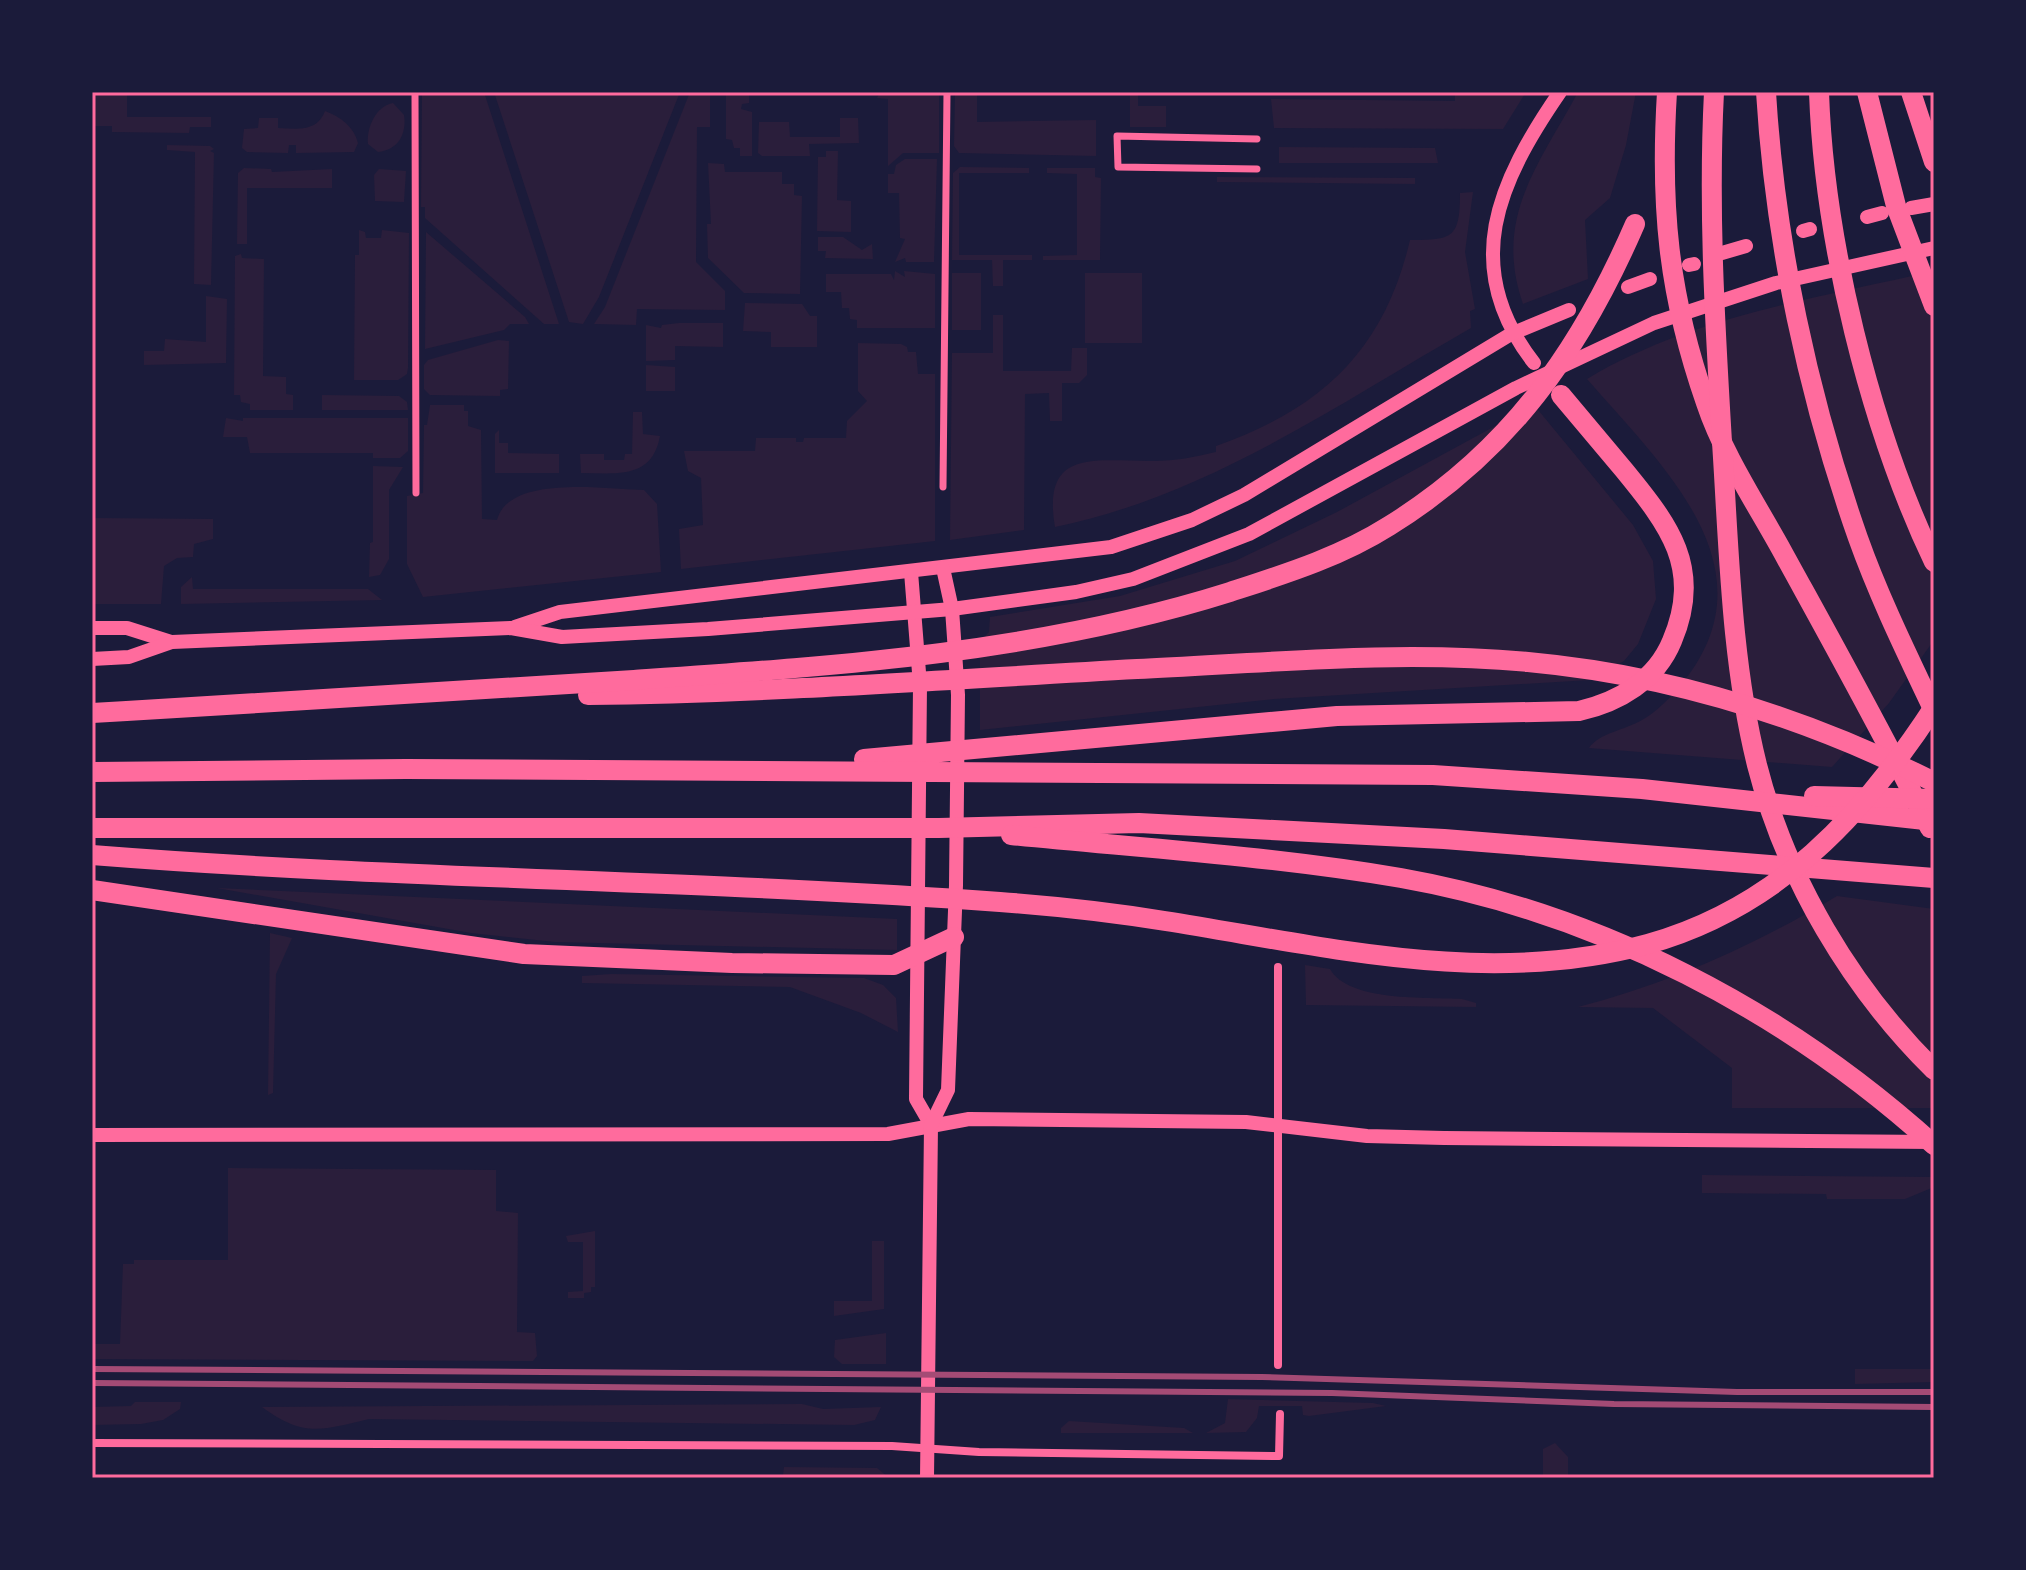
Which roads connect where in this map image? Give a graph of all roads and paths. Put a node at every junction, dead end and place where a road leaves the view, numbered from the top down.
1 (415, 92) edge
2 (947, 92) edge
3 (1560, 92) edge
4 (1667, 92) edge
5 (1714, 92) edge
6 (1766, 92) edge
7 (1819, 92) edge
8 (1867, 92) edge
9 (1911, 92) edge
10 (1257, 139) dead end
11 (1934, 162) edge
12 (1257, 169) dead end
13 (1882, 213) dead end
14 (1867, 217) dead end
15 (1635, 224) dead end
16 (1746, 246) dead end
17 (1934, 248) edge
18 (1722, 253) dead end
19 (1650, 279) dead end
20 (1628, 287) dead end
21 (1934, 306) edge
22 (1569, 310) dead end
23 (1511, 334) junction
24 (1534, 363) dead end
25 (1561, 395) dead end
26 (943, 487) dead end
27 (416, 493) dead end
28 (1934, 562) edge
29 (943, 568) junction
30 (911, 572) junction
31 (952, 609) junction
32 (916, 612) junction
33 (92, 628) edge
34 (511, 628) junction
35 (172, 642) junction
36 (92, 659) edge
37 (877, 672) junction
38 (1934, 709) edge
39 (92, 713) edge
40 (725, 771) junction
41 (92, 772) edge
42 (1934, 782) edge
43 (1642, 789) junction
44 (1934, 799) edge
45 (1934, 821) edge
46 (92, 828) edge
47 (939, 828) junction
48 (1934, 835) edge
49 (92, 855) edge
50 (1820, 869) junction
51 (1934, 878) edge
52 (1934, 888) edge
53 (92, 890) edge
54 (954, 937) junction
55 (918, 954) junction
56 (1278, 967) dead end
57 (1934, 1070) edge
58 (931, 1125) junction
59 (1278, 1126) junction
60 (92, 1135) edge
61 (1934, 1144) edge
62 (1278, 1365) dead end
63 (1280, 1414) dead end
64 (92, 1443) edge
65 (927, 1449) junction
66 (927, 1478) edge

1 - 27 street
2 - 26 street
3 - 23 street
4 - 48 highway
5 - 57 highway
6 - 38 highway
7 - 28 highway
8 - 21 highway
9 - 11 highway
10 - 12 street
13 - 14 street
15 - 37 highway
16 - 18 street
17 - 31 street
19 - 20 street
22 - 23 street
23 - 24 street
23 - 29 street
25 - 40 highway
29 - 30 street
29 - 31 street
30 - 32 street
30 - 34 street
31 - 32 street
31 - 54 street
32 - 34 street
32 - 55 street
33 - 35 street
34 - 35 street
35 - 36 street
37 - 39 highway
37 - 42 highway
38 - 49 highway
40 - 41 highway
40 - 43 highway
43 - 44 highway
43 - 45 highway
46 - 47 highway
47 - 50 highway
47 - 61 highway
50 - 51 highway
50 - 52 highway
53 - 55 highway
54 - 55 highway
54 - 58 street
55 - 58 street
56 - 59 street
58 - 59 street
58 - 60 street
58 - 65 street
59 - 61 street
59 - 62 street
63 - 65 street
64 - 65 street
65 - 66 street

